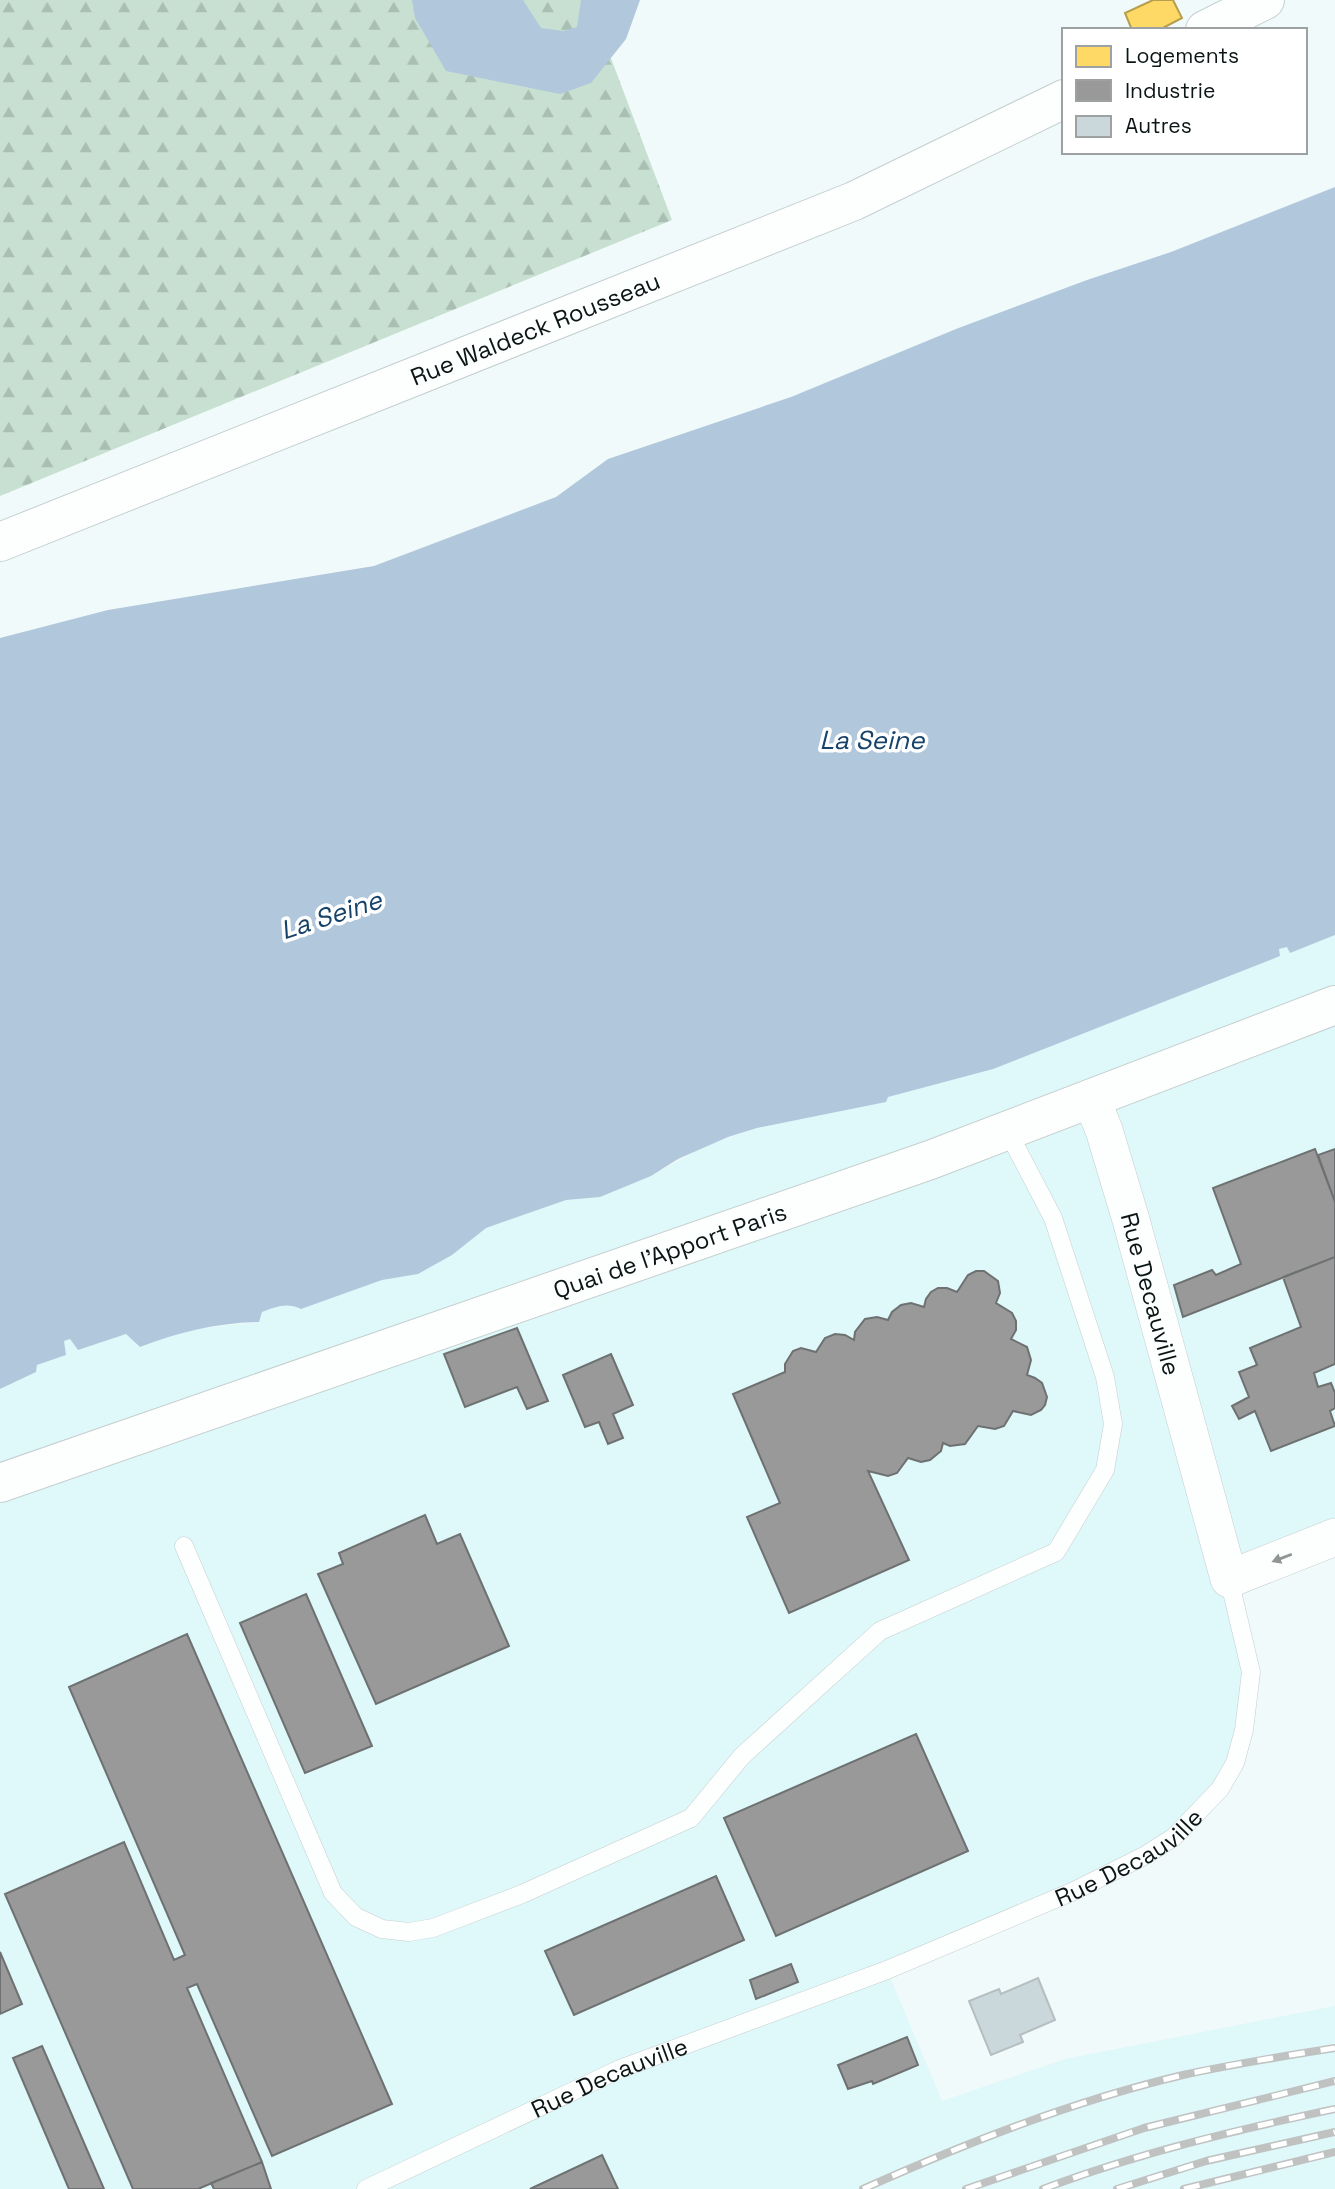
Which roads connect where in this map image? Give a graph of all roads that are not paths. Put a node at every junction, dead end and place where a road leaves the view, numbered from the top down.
1 (1265, 0) edge
2 (1209, 28) edge
3 (1062, 100) edge
4 (0, 542) edge
5 (1335, 1005) edge
6 (1091, 1098) junction
7 (1007, 1130) junction
8 (0, 1483) edge
9 (1335, 1537) edge
10 (184, 1546) dead end
11 (1229, 1579) junction
12 (366, 2189) edge

1 - 2 main road
3 - 4 main road, Rue Waldeck Rousseau
5 - 6 main road, Quai de l'Apport Paris
6 - 7 main road, Quai de l'Apport Paris
6 - 11 street, Rue Decauville
7 - 8 main road, Quai de l'Apport Paris
7 - 10 lane
9 -> 11 street
11 - 12 lane, Rue Decauville

